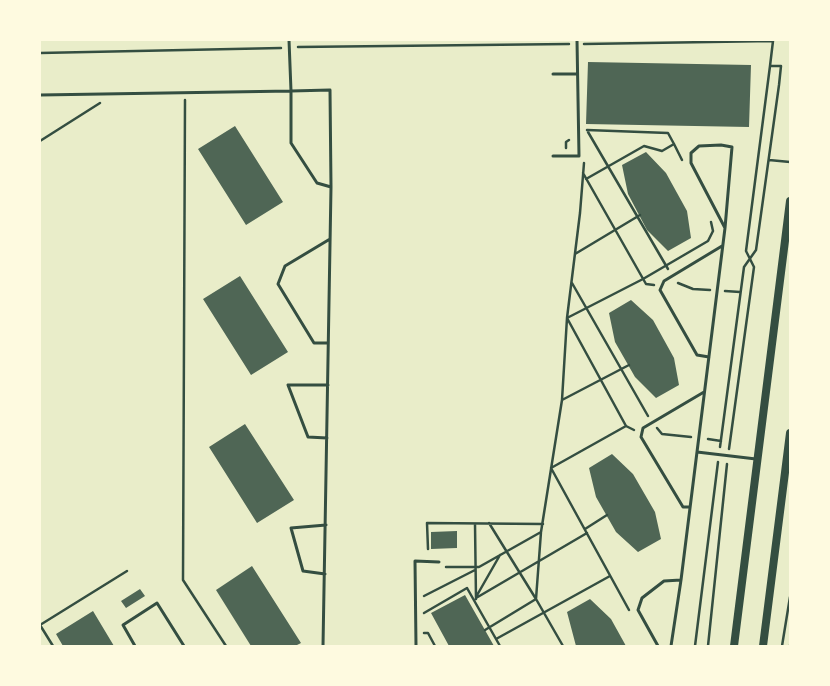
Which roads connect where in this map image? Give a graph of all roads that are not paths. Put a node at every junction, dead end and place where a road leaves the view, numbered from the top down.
1 (289, 40) edge
2 (577, 42) edge
3 (553, 74) dead end
4 (577, 74) junction
5 (291, 91) junction
6 (40, 95) edge
7 (553, 156) dead end
8 (332, 187) junction
9 (790, 200) edge
10 (725, 228) junction
11 (330, 239) junction
12 (722, 246) junction
13 (328, 343) junction
14 (709, 357) junction
15 (328, 385) junction
16 (704, 392) junction
17 (790, 433) edge
18 (327, 438) junction
19 (697, 452) junction
20 (758, 460) junction
21 (690, 507) junction
22 (326, 525) junction
23 (439, 562) dead end
24 (325, 574) junction
25 (681, 580) junction
26 (136, 646) edge
27 (184, 646) edge
28 (323, 646) edge
29 (416, 646) edge
30 (658, 646) edge
31 (671, 646) edge
32 (734, 646) edge
33 (763, 646) edge

1 - 5 lane
2 - 4 lane
3 - 4 lane
4 - 7 lane
5 - 6 lane
5 - 8 lane
5 - 8 lane
8 - 11 lane
9 - 20 main road
10 - 10 lane
10 - 12 lane
11 - 13 lane
11 - 13 lane
12 - 14 lane
12 - 14 lane
13 - 15 lane
14 - 16 lane
15 - 18 lane
15 - 18 lane
16 - 19 lane
16 - 21 lane
17 - 33 main road
18 - 22 lane
19 - 20 lane
19 - 21 lane
20 - 32 main road
21 - 25 lane
22 - 24 lane
22 - 24 lane
23 - 29 lane
24 - 28 lane
25 - 30 lane
25 - 31 lane
26 - 27 lane

